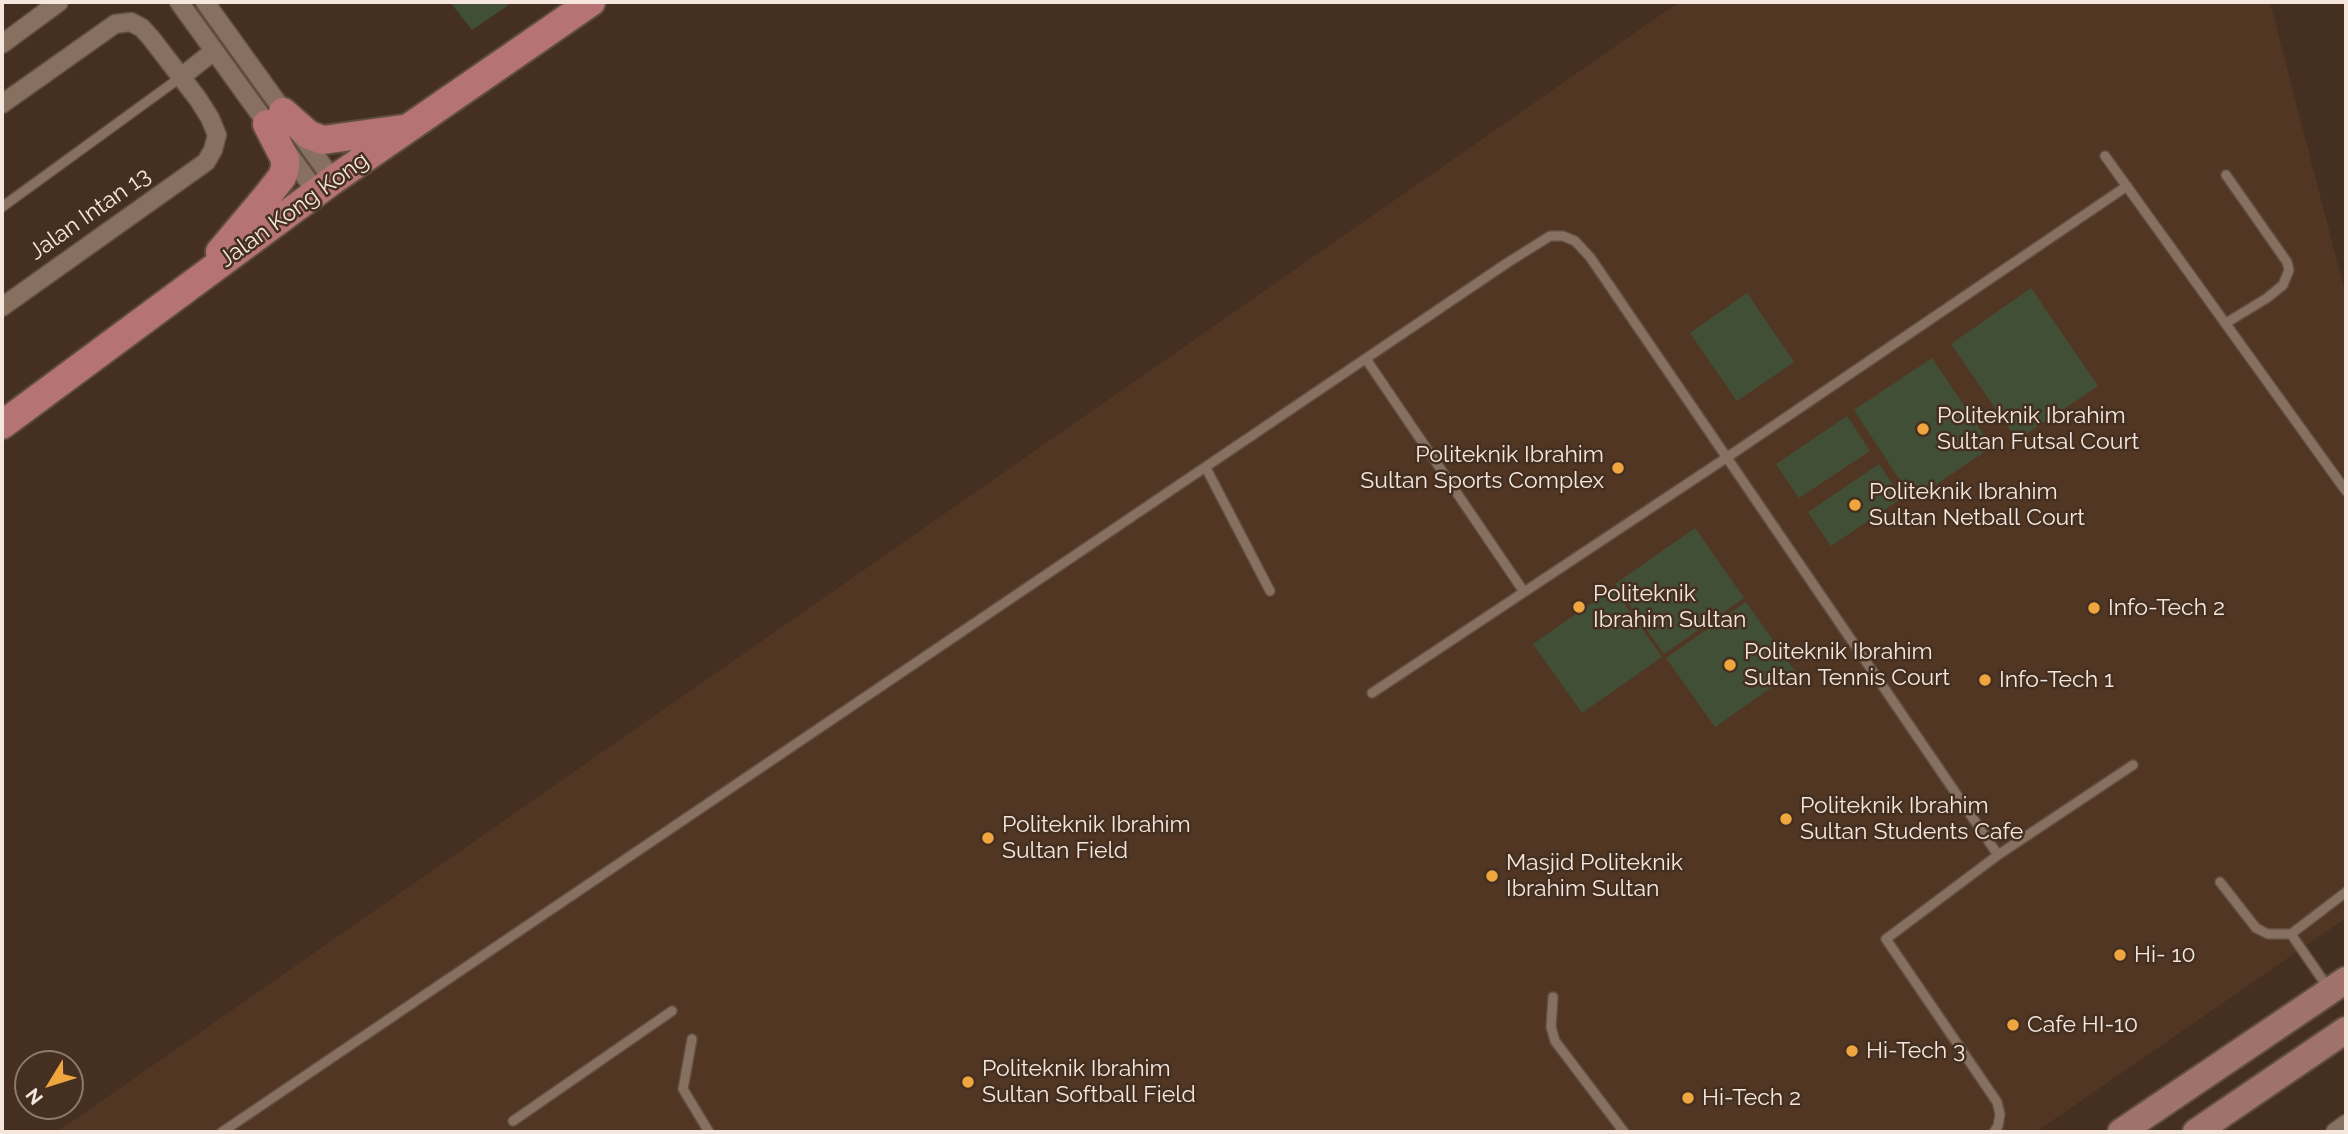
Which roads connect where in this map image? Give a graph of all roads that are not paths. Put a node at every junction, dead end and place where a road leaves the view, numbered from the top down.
1 (59, 2) edge
2 (179, 2) edge
3 (205, 2) edge
4 (591, 2) edge
5 (2, 44) edge
6 (214, 51) junction
7 (181, 77) junction
8 (2, 104) edge
9 (275, 118) junction
10 (408, 128) junction
11 (2105, 156) dead end
12 (2226, 176) dead end
13 (2127, 186) junction
14 (325, 187) junction
15 (2, 207) edge
16 (193, 284) junction
17 (2, 307) edge
18 (2225, 323) junction
19 (1366, 359) junction
20 (2, 425) edge
21 (1726, 458) junction
22 (1206, 468) junction
23 (2346, 491) edge
24 (1270, 591) dead end
25 (1524, 592) junction
26 (1372, 693) dead end
27 (2133, 765) dead end
28 (1998, 855) junction
29 (2220, 882) dead end
30 (2346, 892) edge
31 (2291, 933) junction
32 (2338, 985) edge
33 (1553, 997) dead end
34 (672, 1011) dead end
35 (2346, 1030) edge
36 (692, 1039) dead end
37 (513, 1121) dead end
38 (2346, 1124) edge
39 (222, 1132) edge
40 (709, 1132) edge
41 (1624, 1132) edge
42 (1994, 1132) edge
43 (2121, 1132) edge
44 (2196, 1132) edge
45 (2335, 1132) edge

1 - 5 street
2 - 6 street
3 - 9 street
4 - 10 main road, Jalan Kong Kong
6 - 7 street
6 - 9 street
7 - 8 street
7 - 15 lane
7 - 17 street, Jalan Intan 13
9 - 10 main road
9 - 14 street
9 - 16 main road
10 - 14 main road, Jalan Kong Kong
11 - 13 lane
12 - 18 lane
13 - 18 lane
13 - 21 lane
14 - 16 main road, Jalan Kong Kong
16 - 20 main road, Jalan Kong Kong
18 - 23 lane
19 - 21 lane
19 - 22 lane
19 - 25 lane
21 - 25 lane
21 - 28 lane
22 - 24 lane
22 - 39 lane
25 - 26 lane
27 - 28 lane
28 - 42 lane
29 - 31 lane
30 - 31 lane
31 - 32 lane
32 - 43 main road
33 - 41 lane
34 - 37 lane
35 - 44 main road
36 - 40 lane
38 - 45 street

